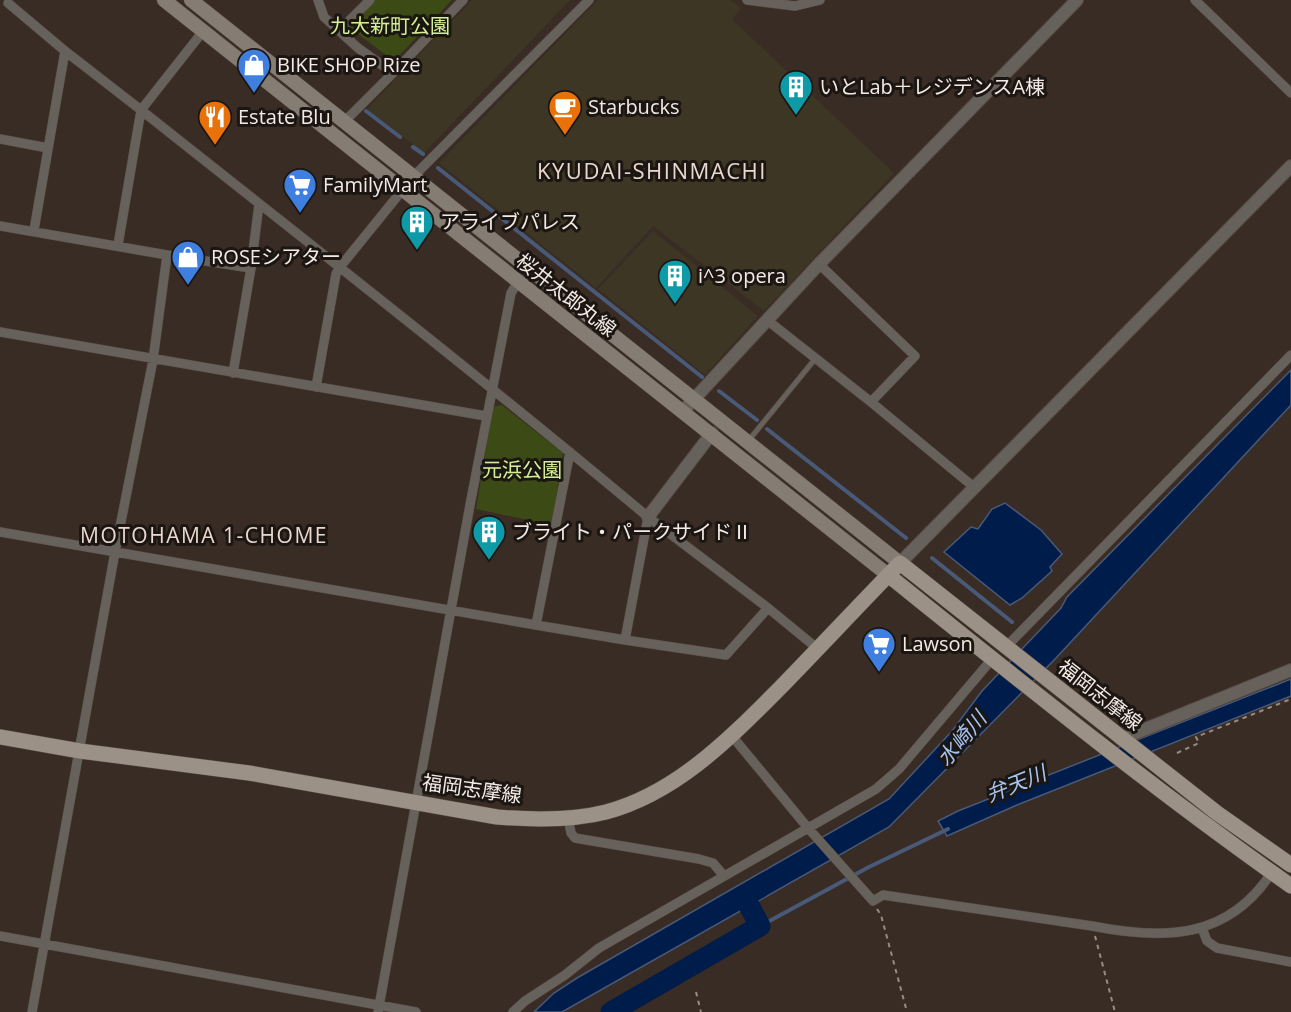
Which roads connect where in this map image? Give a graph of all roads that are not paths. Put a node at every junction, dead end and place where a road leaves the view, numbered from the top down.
1 (164, 0) edge
2 (190, 0) edge
3 (318, 0) edge
4 (370, 0) edge
5 (463, 0) edge
6 (589, 0) edge
7 (747, 0) edge
8 (820, 0) edge
9 (1077, 0) edge
10 (1195, 0) edge
11 (6, 4) edge
12 (204, 30) junction
13 (339, 31) junction
14 (65, 51) junction
15 (393, 73) junction
16 (1291, 93) edge
17 (141, 110) junction
18 (345, 122) junction
19 (0, 139) edge
20 (48, 148) junction
21 (1291, 166) edge
22 (413, 177) junction
23 (402, 189) junction
24 (259, 204) junction
25 (0, 226) edge
26 (33, 230) junction
27 (118, 245) junction
28 (167, 255) junction
29 (819, 264) junction
30 (340, 267) junction
31 (251, 268) junction
32 (518, 282) junction
33 (767, 320) junction
34 (0, 332) edge
35 (1291, 355) edge
36 (815, 359) junction
37 (153, 360) junction
38 (233, 373) junction
39 (316, 387) junction
40 (492, 389) junction
41 (693, 399) junction
42 (871, 402) junction
43 (682, 411) junction
44 (486, 416) junction
45 (712, 434) junction
46 (747, 442) junction
47 (570, 452) junction
48 (975, 488) junction
49 (648, 517) junction
50 (0, 532) edge
51 (115, 552) junction
52 (900, 563) junction
53 (888, 575) junction
54 (768, 608) junction
55 (452, 612) junction
56 (536, 625) junction
57 (626, 640) junction
58 (818, 649) junction
59 (1008, 649) junction
60 (995, 661) junction
61 (1291, 670) edge
62 (732, 736) junction
63 (0, 737) edge
64 (1123, 740) junction
65 (80, 751) junction
66 (416, 803) junction
67 (568, 818) junction
68 (808, 828) junction
69 (1291, 865) edge
70 (1272, 872) junction
71 (724, 876) junction
72 (1291, 886) edge
73 (1202, 928) junction
74 (0, 936) edge
75 (42, 944) junction
76 (1291, 962) edge
77 (378, 1009) edge
78 (32, 1012) edge
79 (416, 1012) edge
80 (513, 1012) edge

1 - 12 main road, 桜井太郎丸線
2 - 18 main road, 桜井太郎丸線
3 - 13 street
4 - 13 street
5 - 15 street
6 - 22 street
7 - 8 street
9 - 29 street
10 - 16 street
11 - 14 street
12 - 17 street
12 - 23 main road, 桜井太郎丸線
13 - 15 street
14 - 17 street
14 - 20 street
15 - 18 street
17 - 24 street
17 - 27 street
18 - 22 main road, 桜井太郎丸線
19 - 20 street
20 - 26 street
21 - 48 street
22 - 23 street
22 - 41 main road, 桜井太郎丸線
23 - 30 street
23 - 32 main road, 桜井太郎丸線
24 - 30 street
24 - 31 street
25 - 26 street
26 - 27 street
27 - 28 street
28 - 31 street
28 - 37 street
29 - 33 street
29 - 42 street
30 - 39 street
30 - 40 street
31 - 38 street
32 - 40 street
32 - 43 main road, 桜井太郎丸線
33 - 36 street
33 - 41 street
34 - 37 street
35 - 59 street
36 - 42 street
36 - 46 lane
37 - 38 street
37 - 51 street
38 - 39 street
39 - 44 street
40 - 44 street
40 - 47 street
41 - 43 street
41 - 46 main road, 桜井太郎丸線
42 - 48 street
43 - 45 main road, 桜井太郎丸線
44 - 55 street
45 - 49 street
45 - 53 main road, 桜井太郎丸線
46 - 52 main road, 桜井太郎丸線
47 - 49 street
47 - 56 street
48 - 52 street
49 - 54 street
49 - 57 street
50 - 51 street
51 - 55 street
51 - 65 street
52 - 53 main road, 福岡志摩線
52 - 59 main road, 福岡志摩線
53 - 58 main road, 福岡志摩線
53 - 60 main road, 福岡志摩線
54 - 57 street
54 - 58 street
55 - 56 street
55 - 66 street
56 - 57 street
58 - 62 main road, 福岡志摩線
59 - 64 main road, 福岡志摩線
60 - 68 street
60 - 70 main road, 福岡志摩線
61 - 64 street
62 - 67 main road, 福岡志摩線
62 - 68 street
63 - 65 main road, 福岡志摩線
64 - 69 main road, 福岡志摩線
65 - 66 main road, 福岡志摩線
65 - 75 street
66 - 67 main road, 福岡志摩線
66 - 77 street
67 - 71 street
68 - 71 street
68 - 73 street
70 - 72 main road, 福岡志摩線
70 - 73 street
71 - 80 street
73 - 76 street
74 - 75 street
75 - 77 street
75 - 78 street
77 - 79 street

